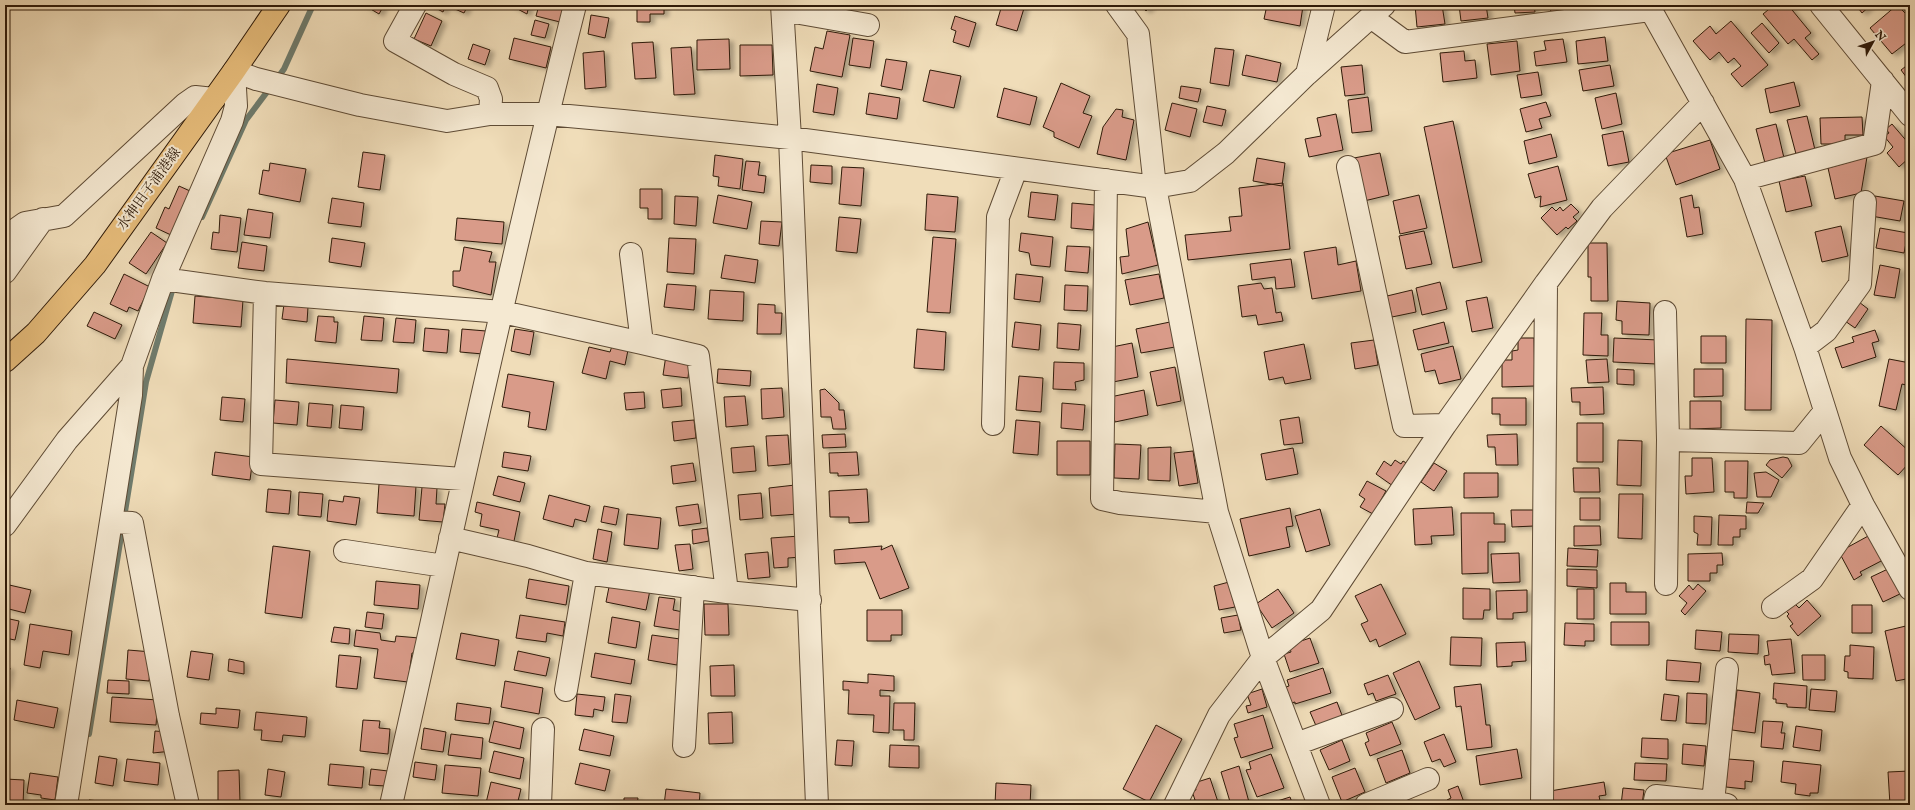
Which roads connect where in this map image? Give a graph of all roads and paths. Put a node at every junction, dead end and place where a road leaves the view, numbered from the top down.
1 (279, 5) edge
2 (415, 5) edge
3 (575, 5) edge
4 (1117, 5) edge
5 (1324, 5) edge
6 (1821, 5) edge
7 (782, 7) edge
8 (1649, 8) edge
9 (1377, 11) edge
10 (868, 25) dead end
11 (234, 71) junction
12 (1307, 74) junction
13 (1883, 81) junction
14 (214, 99) junction
15 (1703, 103) junction
16 (490, 114) junction
17 (547, 114) junction
18 (1910, 115) edge
19 (790, 138) junction
20 (1348, 167) dead end
21 (1016, 169) junction
22 (1745, 179) junction
23 (1106, 180) junction
24 (1155, 186) junction
25 (1866, 202) dead end
26 (43, 219) junction
27 (5, 242) edge
28 (631, 254) dead end
29 (5, 272) edge
30 (163, 279) junction
31 (1546, 283) junction
32 (265, 293) junction
33 (502, 312) junction
34 (1665, 312) dead end
35 (642, 343) junction
36 (1805, 347) junction
37 (5, 360) edge
38 (132, 366) junction
39 (1825, 410) junction
40 (993, 424) dead end
41 (1445, 425) junction
42 (1668, 440) junction
43 (462, 479) junction
44 (1863, 505) junction
45 (1217, 512) junction
46 (111, 522) junction
47 (5, 525) edge
48 (450, 538) junction
49 (345, 551) dead end
50 (444, 566) junction
51 (586, 573) junction
52 (1666, 584) dead end
53 (693, 587) junction
54 (1910, 588) edge
55 (727, 592) junction
56 (810, 600) junction
57 (1773, 607) dead end
58 (1263, 658) junction
59 (1727, 669) dead end
60 (566, 690) dead end
61 (1392, 709) dead end
62 (543, 729) dead end
63 (1296, 744) junction
64 (684, 746) dead end
65 (1428, 779) dead end
66 (1720, 804) edge
67 (66, 805) edge
68 (188, 805) edge
69 (391, 805) edge
70 (540, 805) edge
71 (817, 805) edge
72 (1175, 805) edge
73 (1319, 805) edge
74 (1366, 805) edge
75 (1542, 805) edge
76 (1654, 805) edge

1 - 11 main road, 水神田子浦港線
2 - 16 street
3 - 17 street
4 - 24 street
5 - 12 street
6 - 13 street
7 - 10 street
7 - 19 street
8 - 9 street
8 - 15 street
9 - 12 street
11 - 14 main road, 水神田子浦港線
11 - 16 street
11 - 30 street
12 - 24 street
13 - 18 street
13 - 22 street
14 - 26 street
14 - 37 main road, 水神田子浦港線
15 - 22 street
15 - 31 street
16 - 17 street
17 - 19 street
17 - 33 street
19 - 21 street
19 - 56 street
20 - 41 street
21 - 23 street
21 - 40 street
22 - 36 street
23 - 24 street
23 - 45 street
24 - 45 street
25 - 36 street
26 - 27 street
26 - 29 street
28 - 35 street
30 - 32 street
30 - 38 street
31 - 41 street
31 - 75 street
32 - 33 street
32 - 43 street
33 - 35 street
33 - 43 street
34 - 42 street
35 - 55 street
36 - 39 street
38 - 46 street
38 - 47 street
39 - 42 street
39 - 44 street
41 - 58 street
42 - 52 street
43 - 48 street
44 - 54 street
44 - 57 street
45 - 58 street
46 - 67 street
46 - 68 street
48 - 50 street
48 - 51 street
49 - 50 street
50 - 69 street
51 - 53 street
51 - 60 street
53 - 55 street
53 - 64 street
55 - 56 street
56 - 71 street
58 - 63 street
58 - 72 street
59 - 66 street
61 - 63 street
62 - 70 street
63 - 73 street
65 - 74 street
66 - 76 street

